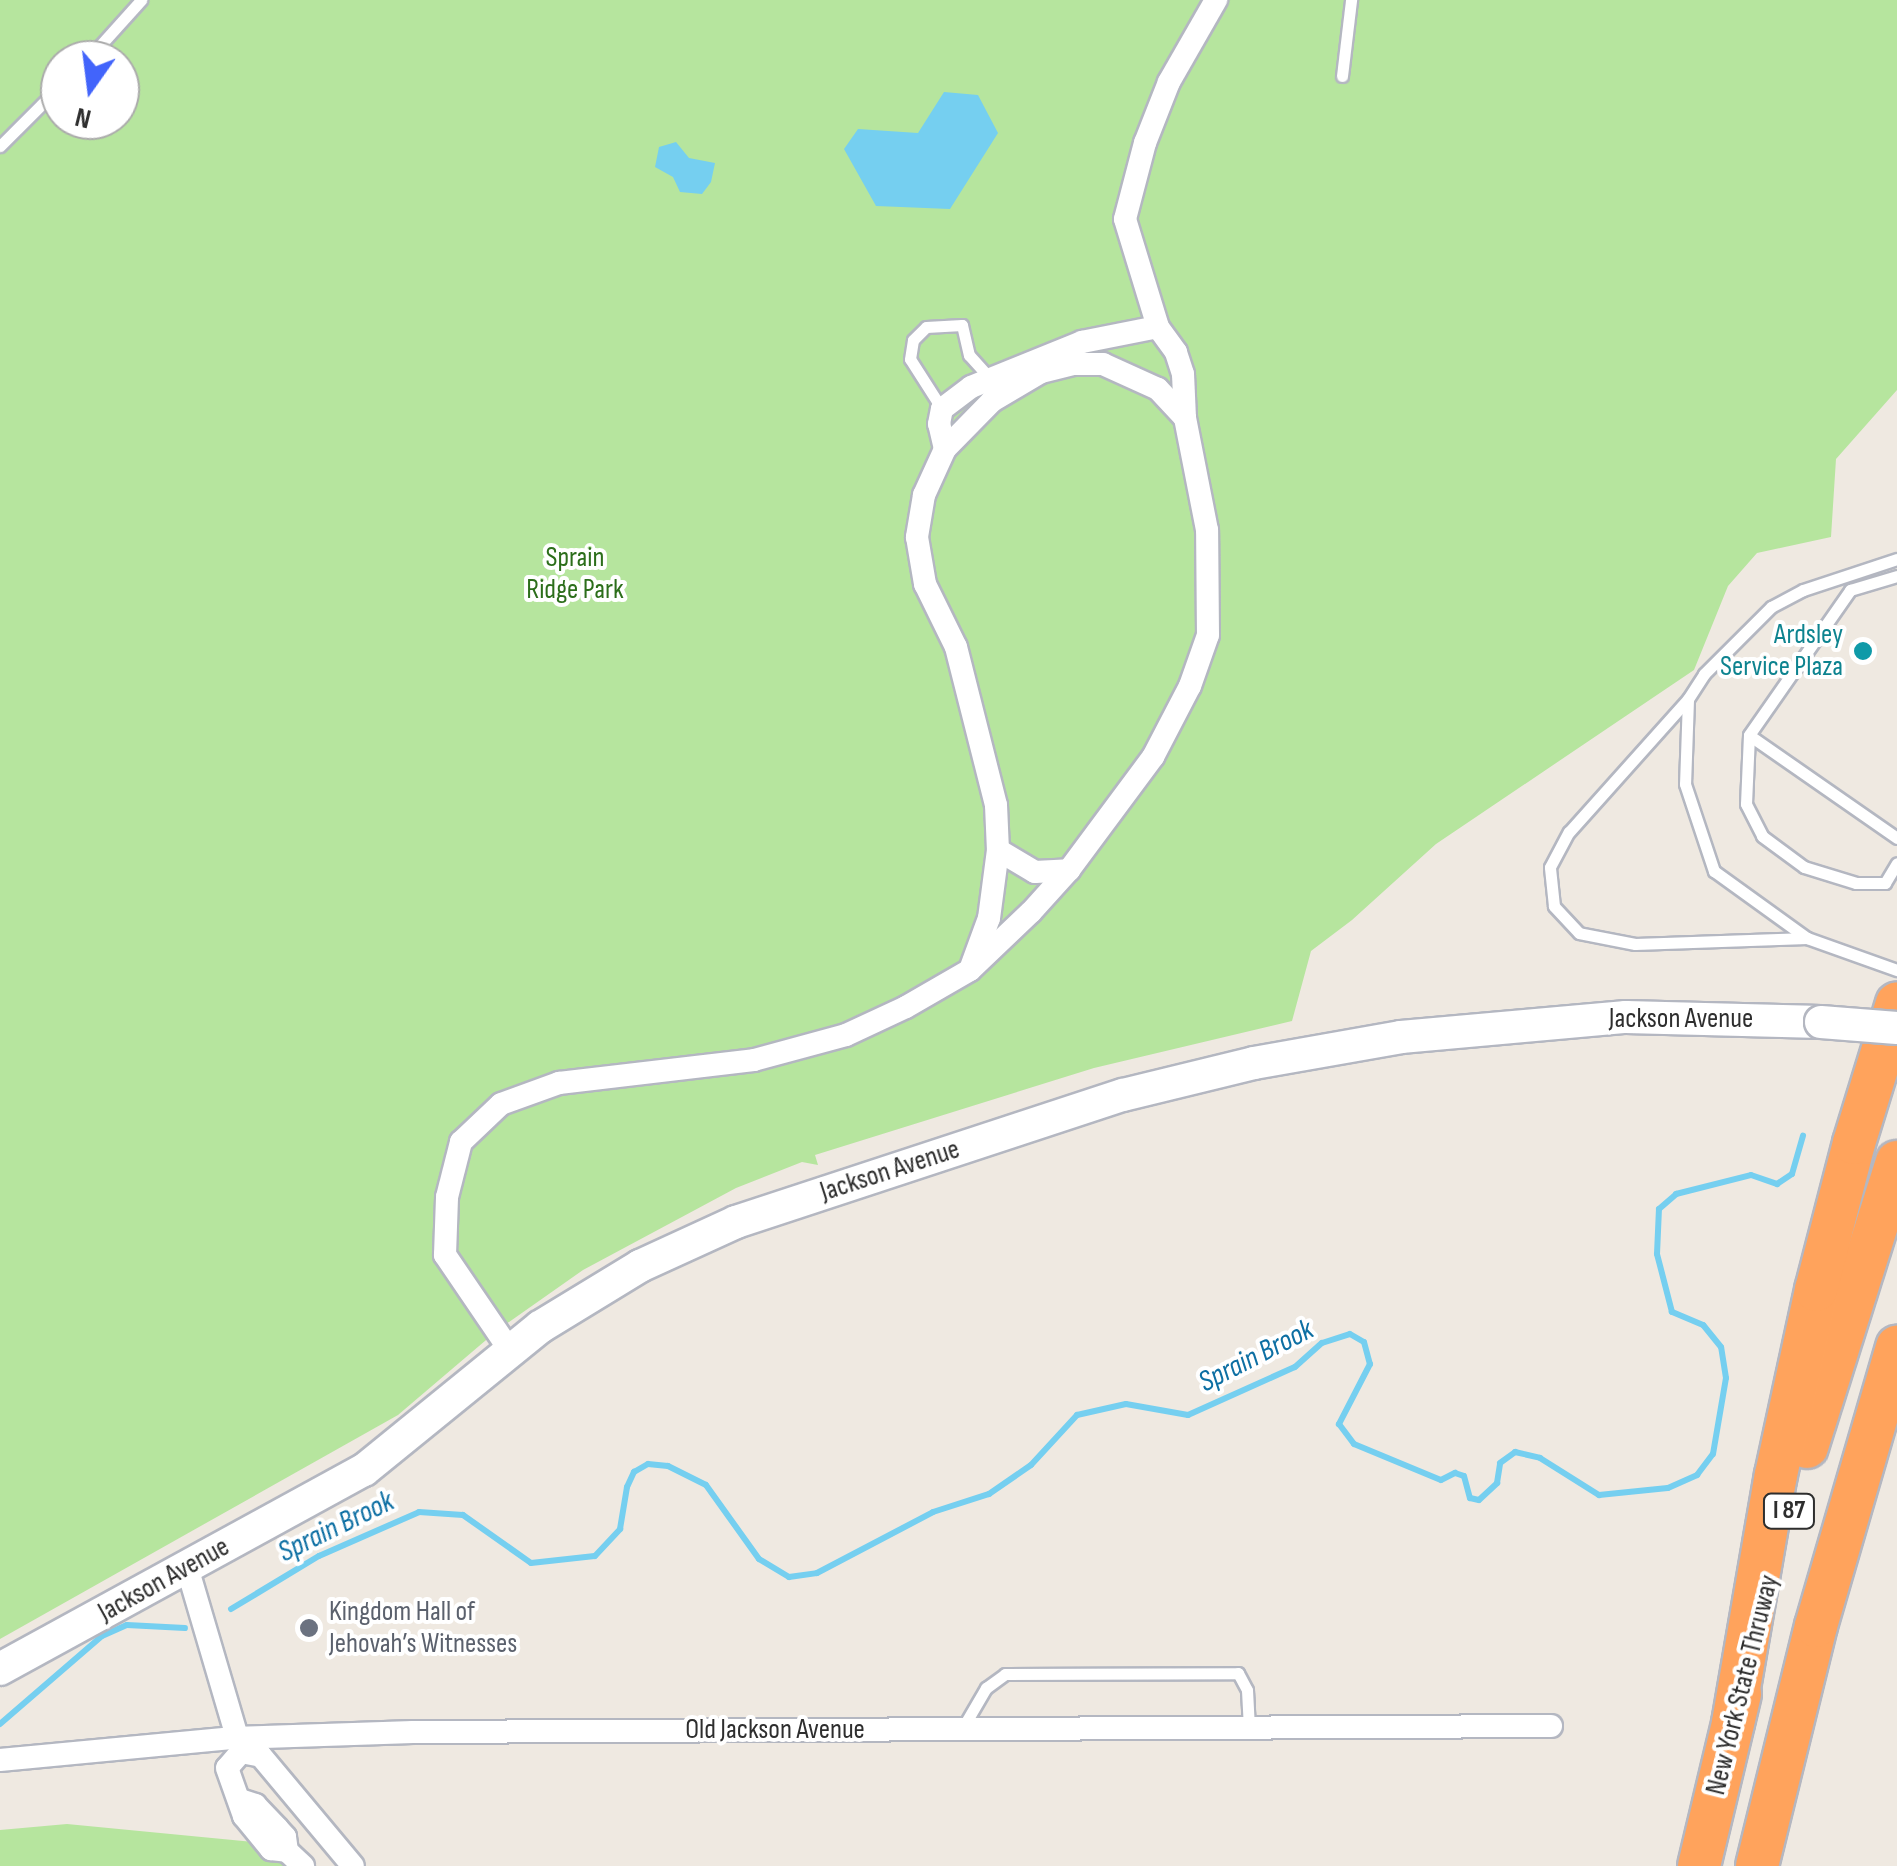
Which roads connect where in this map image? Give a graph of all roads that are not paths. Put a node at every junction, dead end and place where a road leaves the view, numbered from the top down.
1 (141, 0) edge
2 (1216, 0) edge
3 (1351, 0) edge
4 (104, 40) edge
5 (1342, 76) dead end
6 (40, 106) edge
7 (0, 146) edge
8 (1158, 327) junction
9 (990, 378) junction
10 (942, 409) junction
11 (1185, 418) junction
12 (945, 448) junction
13 (1897, 559) edge
14 (1897, 576) edge
15 (1688, 699) junction
16 (1749, 735) junction
17 (1897, 838) edge
18 (998, 850) junction
19 (1897, 863) edge
20 (1069, 870) junction
21 (1808, 938) junction
22 (970, 970) junction
23 (1897, 970) edge
24 (1897, 1003) edge
25 (1897, 1028) edge
26 (1897, 1162) edge
27 (1897, 1347) edge
28 (509, 1349) junction
29 (188, 1567) junction
30 (0, 1670) edge
31 (1732, 1723) junction
32 (1551, 1726) dead end
33 (1249, 1728) junction
34 (962, 1729) junction
35 (238, 1745) junction
36 (0, 1760) edge
37 (283, 1784) junction
38 (249, 1803) junction
39 (316, 1823) junction
40 (295, 1858) edge
41 (353, 1866) edge
42 (1699, 1866) edge
43 (1757, 1866) edge

1 - 4 lane
2 - 8 street
3 - 5 lane
6 - 7 lane
8 - 9 street
8 - 11 street
9 - 10 street
9 - 10 lane
10 - 12 street
11 - 12 street
11 - 20 street
12 - 18 street
13 - 15 lane
14 - 16 lane
15 - 21 lane
15 - 21 lane
16 - 17 lane
16 - 19 lane
18 - 20 street
18 - 22 street
20 - 22 street
21 - 23 lane
22 - 28 street
24 - 31 highway
25 - 28 main road, Jackson Avenue, bridge
26 - 31 highway, New York State Thruway / I 87
27 - 43 highway, New York State Thruway / I 87
28 - 29 main road, Jackson Avenue
29 - 30 main road, Jackson Avenue
29 - 35 street
31 - 42 highway, New York State Thruway / I 87
32 - 33 street, Old Jackson Avenue
33 - 34 street, Old Jackson Avenue
33 - 34 lane
34 - 35 street, Old Jackson Avenue
35 - 36 street, Old Jackson Avenue
35 - 37 street
35 - 38 street
37 - 38 street
37 - 39 street
38 - 40 street
39 - 40 street
39 - 41 street

